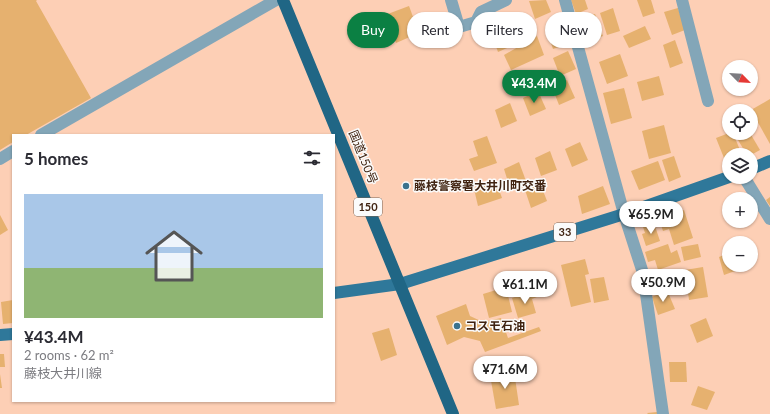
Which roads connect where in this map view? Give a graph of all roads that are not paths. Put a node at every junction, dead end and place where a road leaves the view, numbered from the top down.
1 (282, 0) edge
2 (450, 0) edge
3 (506, 0) edge
4 (565, 0) edge
5 (682, 0) edge
6 (708, 101) dead end
7 (43, 134) edge
8 (12, 152) edge
9 (0, 159) edge
10 (770, 161) edge
11 (758, 166) edge
12 (722, 179) edge
13 (748, 184) edge
14 (624, 214) junction
15 (770, 219) edge
16 (400, 284) junction
17 (335, 293) edge
18 (12, 334) edge
19 (0, 335) edge
20 (453, 414) edge
21 (663, 414) edge

1 - 7 street
1 - 16 highway, 国道150号 / 150
2 - 3 street
4 - 14 street
5 - 6 street
8 - 9 street
10 - 11 main road
12 - 14 main road, 33
13 - 15 street
14 - 16 main road, 33
14 - 21 street
16 - 17 main road
16 - 20 highway, 国道150号 / 150
18 - 19 main road

